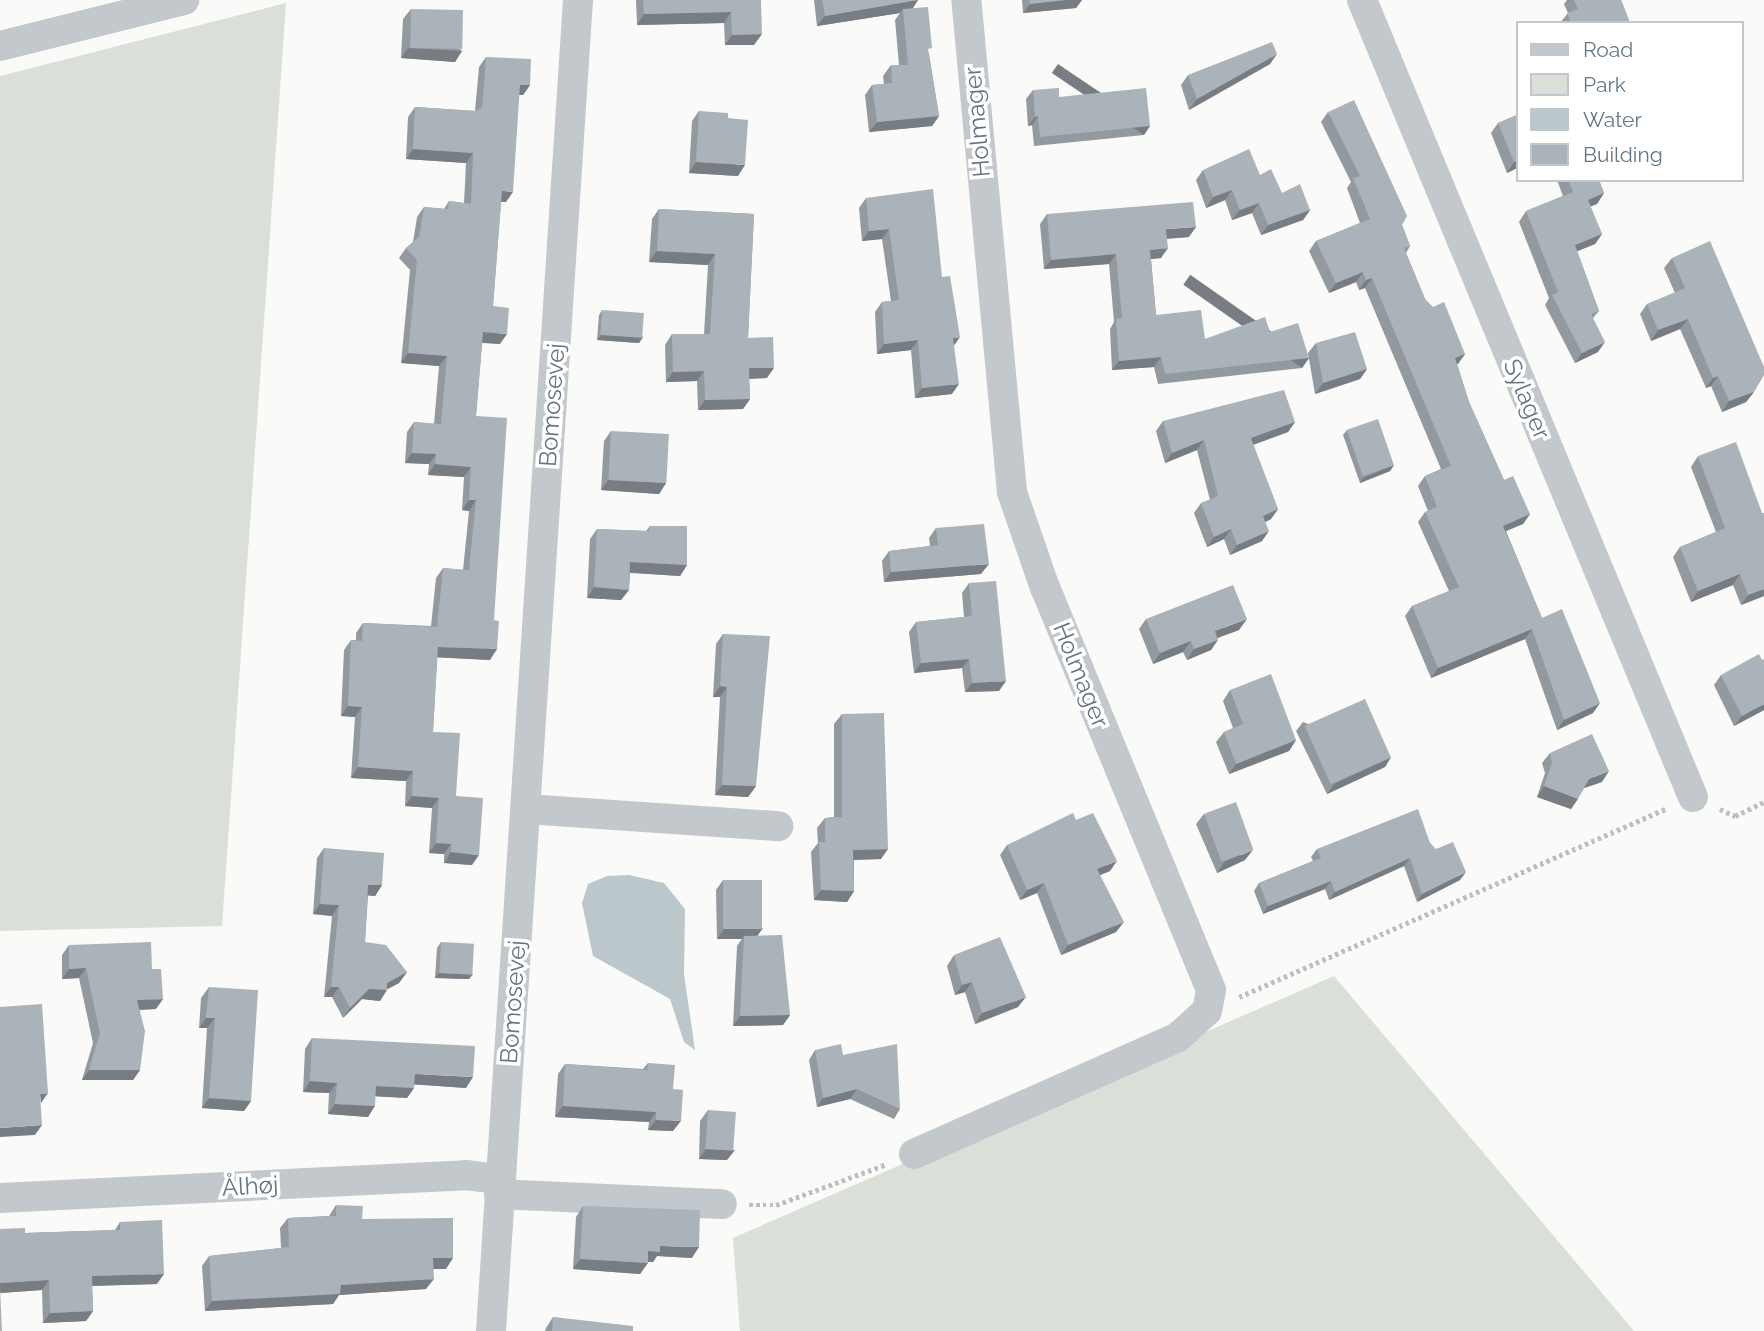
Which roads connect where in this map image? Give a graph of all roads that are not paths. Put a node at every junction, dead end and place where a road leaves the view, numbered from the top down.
1 (184, 0) edge
2 (578, 0) edge
3 (965, 0) edge
4 (1362, 0) edge
5 (0, 46) edge
6 (1693, 797) road end
7 (526, 809) junction
8 (778, 827) dead end
9 (914, 1154) road end
10 (500, 1186) junction
11 (0, 1198) edge
12 (722, 1204) road end
13 (491, 1331) edge

1 - 5 street
2 - 7 street, Bomosevej
3 - 9 street, Holmager
4 - 6 street, Sylager
7 - 8 street
7 - 10 street, Bomosevej
10 - 11 street, Ålhøj
10 - 12 street
10 - 13 street, Bomosevej

